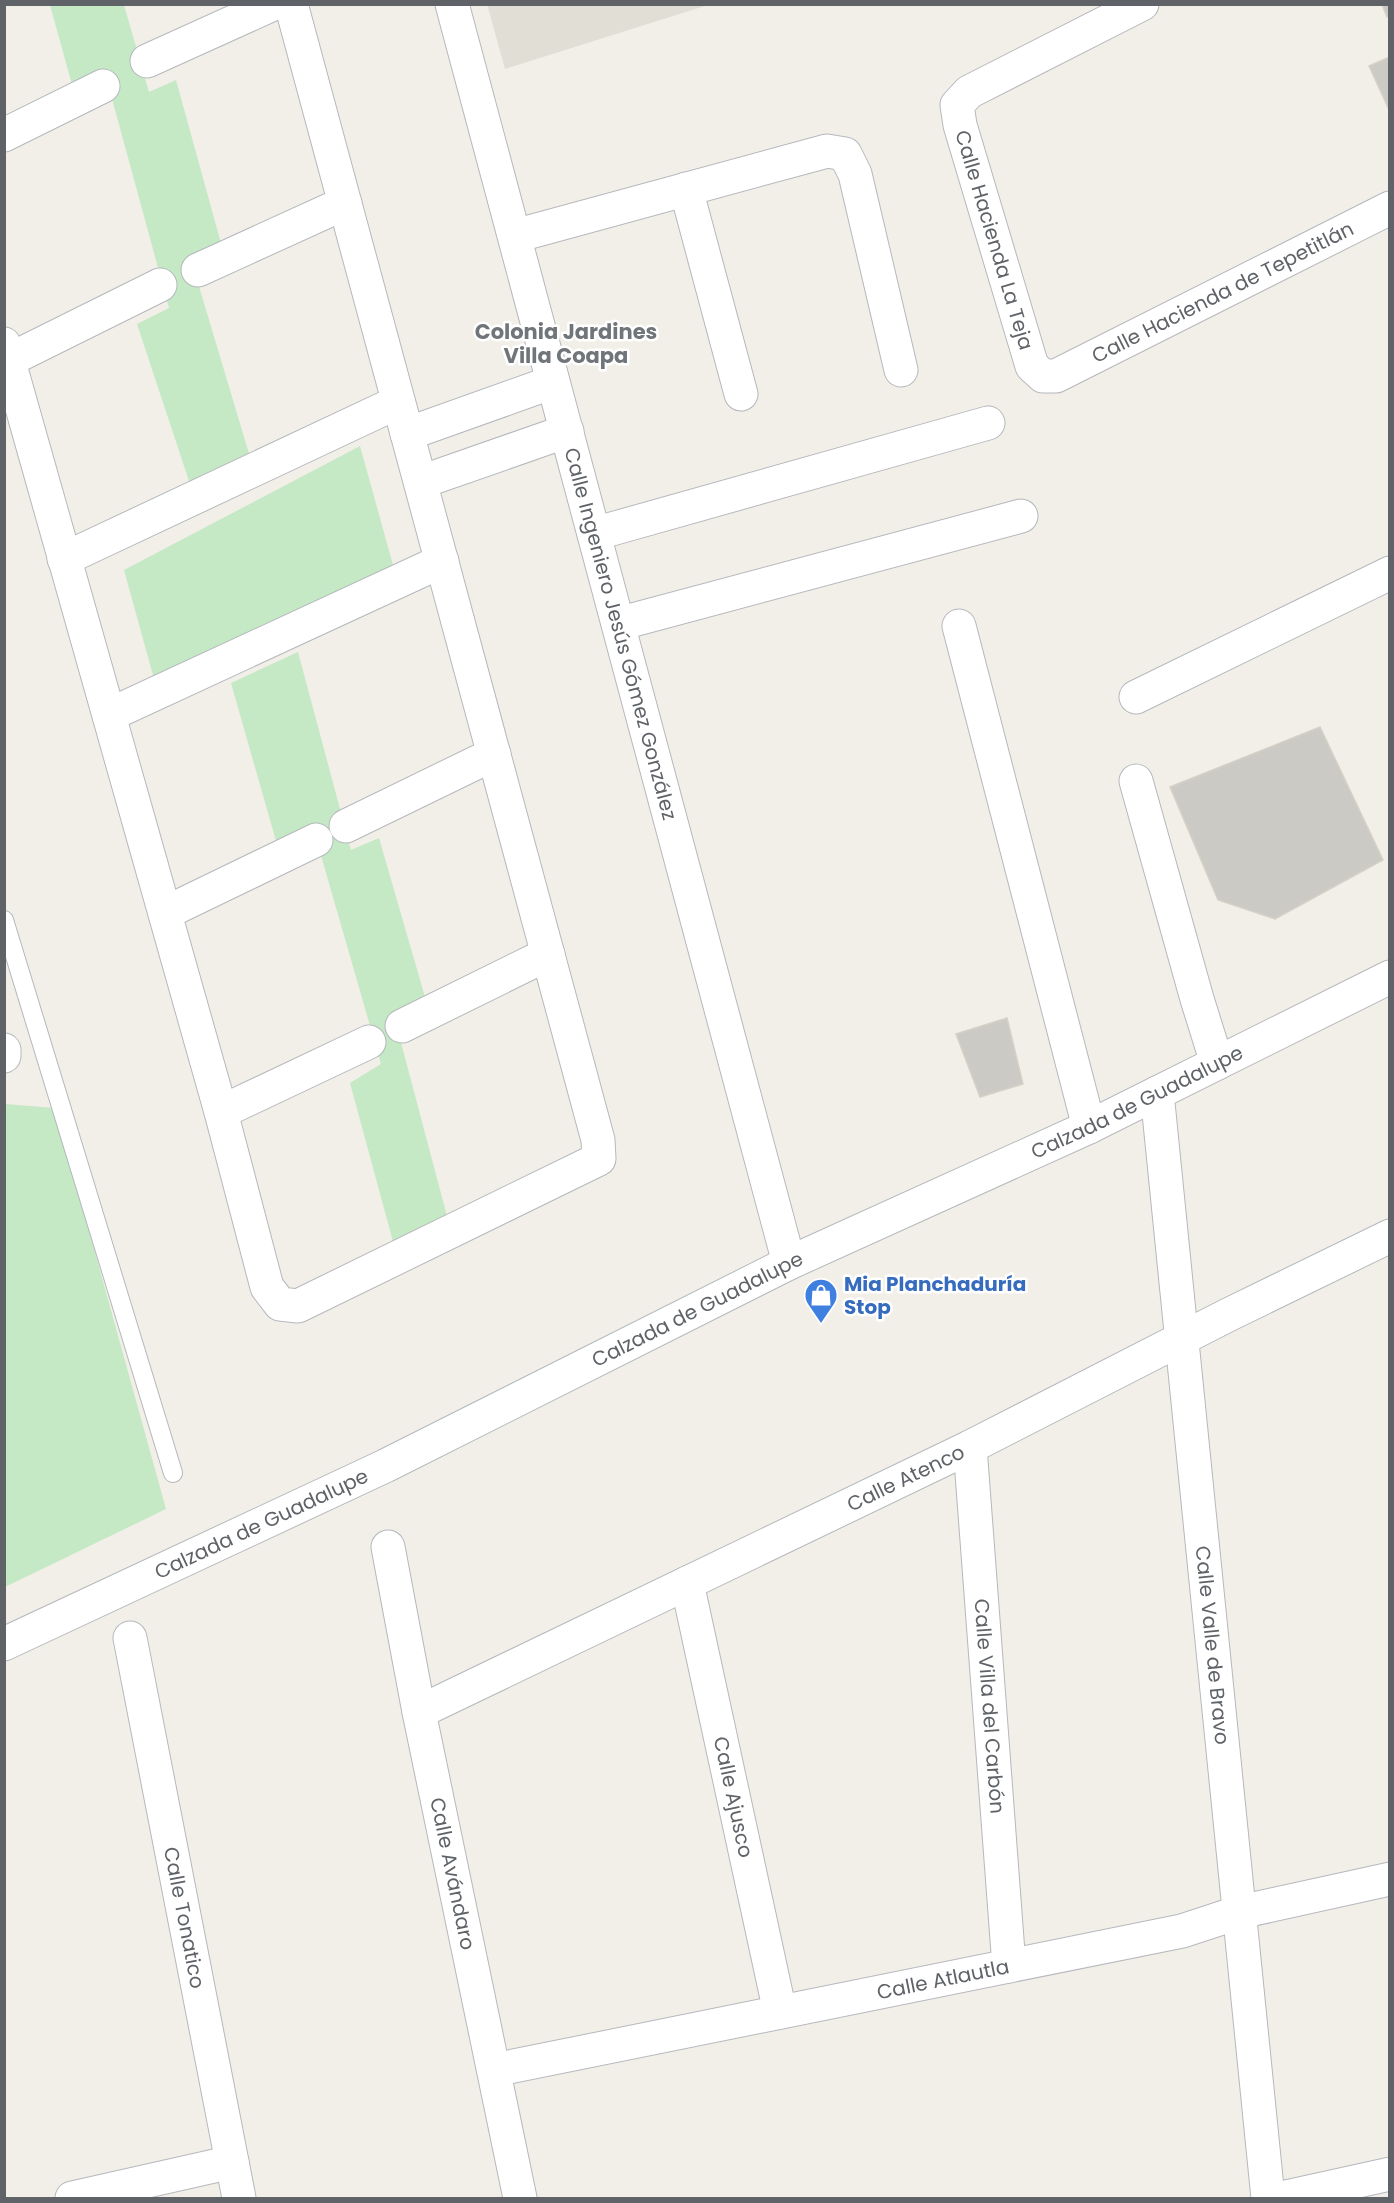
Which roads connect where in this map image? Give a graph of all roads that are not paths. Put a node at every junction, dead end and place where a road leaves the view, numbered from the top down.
1 (273, 4) edge
2 (291, 4) edge
3 (452, 4) edge
4 (1142, 4) edge
5 (147, 61) dead end
6 (103, 86) dead end
7 (4, 135) edge
8 (687, 189) junction
9 (345, 203) junction
10 (1389, 208) edge
11 (515, 236) junction
12 (198, 270) dead end
13 (160, 285) dead end
14 (7, 352) edge
15 (901, 370) dead end
16 (1056, 376) joint
17 (553, 382) junction
18 (741, 394) dead end
19 (398, 402) junction
20 (988, 423) dead end
21 (567, 431) junction
22 (407, 434) junction
23 (421, 482) junction
24 (1022, 516) dead end
25 (594, 534) junction
26 (64, 559) junction
27 (442, 561) junction
28 (1389, 573) edge
29 (618, 624) junction
30 (959, 626) dead end
31 (1136, 697) dead end
32 (109, 715) junction
33 (494, 754) junction
34 (1136, 781) dead end
35 (346, 826) dead end
36 (316, 840) dead end
37 (165, 912) junction
38 (4, 920) edge
39 (548, 954) junction
40 (1389, 976) edge
41 (402, 1026) dead end
42 (369, 1042) dead end
43 (4, 1050) edge
44 (4, 1056) edge
45 (1217, 1063) junction
46 (1157, 1094) junction
47 (221, 1112) junction
48 (1089, 1127) junction
49 (1389, 1236) edge
50 (789, 1263) junction
51 (1183, 1338) junction
52 (970, 1447) junction
53 (172, 1473) dead end
54 (388, 1547) dead end
55 (687, 1583) junction
56 (130, 1638) dead end
57 (4, 1644) edge
58 (419, 1712) junction
59 (1389, 1879) edge
60 (1240, 1912) junction
61 (1009, 1966) junction
62 (780, 2012) junction
63 (494, 2070) junction
64 (232, 2162) junction
65 (1389, 2174) edge
66 (72, 2199) edge
67 (239, 2199) edge
68 (520, 2199) edge
69 (1268, 2199) edge
70 (1281, 2199) edge

1 - 5 street
2 - 9 street
3 - 11 street, Calle Ingeniero Jesús Gómez González
4 - 16 street, Calle Hacienda La Teja
6 - 7 street
8 - 11 street
8 - 15 street
8 - 18 street
9 - 12 street
9 - 19 street
10 - 16 street, Calle Hacienda de Tepetitlán
11 - 17 street, Calle Ingeniero Jesús Gómez González
13 - 14 street
14 - 26 street
17 - 21 street, Calle Ingeniero Jesús Gómez González
17 - 22 street
19 - 22 street
19 - 26 street
20 - 25 street
21 - 23 street
21 - 25 street, Calle Ingeniero Jesús Gómez González
22 - 23 street
23 - 27 street
24 - 29 street
25 - 29 street, Calle Ingeniero Jesús Gómez González
26 - 32 street
27 - 32 street
27 - 33 street
28 - 31 street
29 - 50 street, Calle Ingeniero Jesús Gómez González
30 - 48 street
32 - 37 street
33 - 35 street
33 - 39 street
34 - 45 street
36 - 37 street
37 - 47 street
38 - 53 lane
39 - 41 street
39 - 47 street
40 - 45 street, Calzada de Guadalupe
42 - 47 street
43 - 44 street
45 - 46 street, Calzada de Guadalupe
46 - 48 street, Calzada de Guadalupe
46 - 51 street, Calle Valle de Bravo
48 - 50 street, Calzada de Guadalupe
49 - 51 street, Calle Atenco
50 - 57 street, Calzada de Guadalupe
51 - 52 street, Calle Atenco
51 - 60 street, Calle Valle de Bravo
52 - 55 street, Calle Atenco
52 - 61 street, Calle Villa del Carbón
54 - 58 street, Calle Avándaro
55 - 58 street, Calle Atenco
55 - 62 street, Calle Ajusco
56 - 64 street, Calle Tonatico
58 - 63 street, Calle Avándaro
59 - 60 street, Calle Atlautla
60 - 61 street, Calle Atlautla
60 - 69 street, Calle Valle de Bravo
61 - 62 street, Calle Atlautla
62 - 63 street, Calle Atlautla
63 - 68 street, Calle Avándaro
64 - 66 street
64 - 67 street, Calle Tonatico
65 - 70 street

